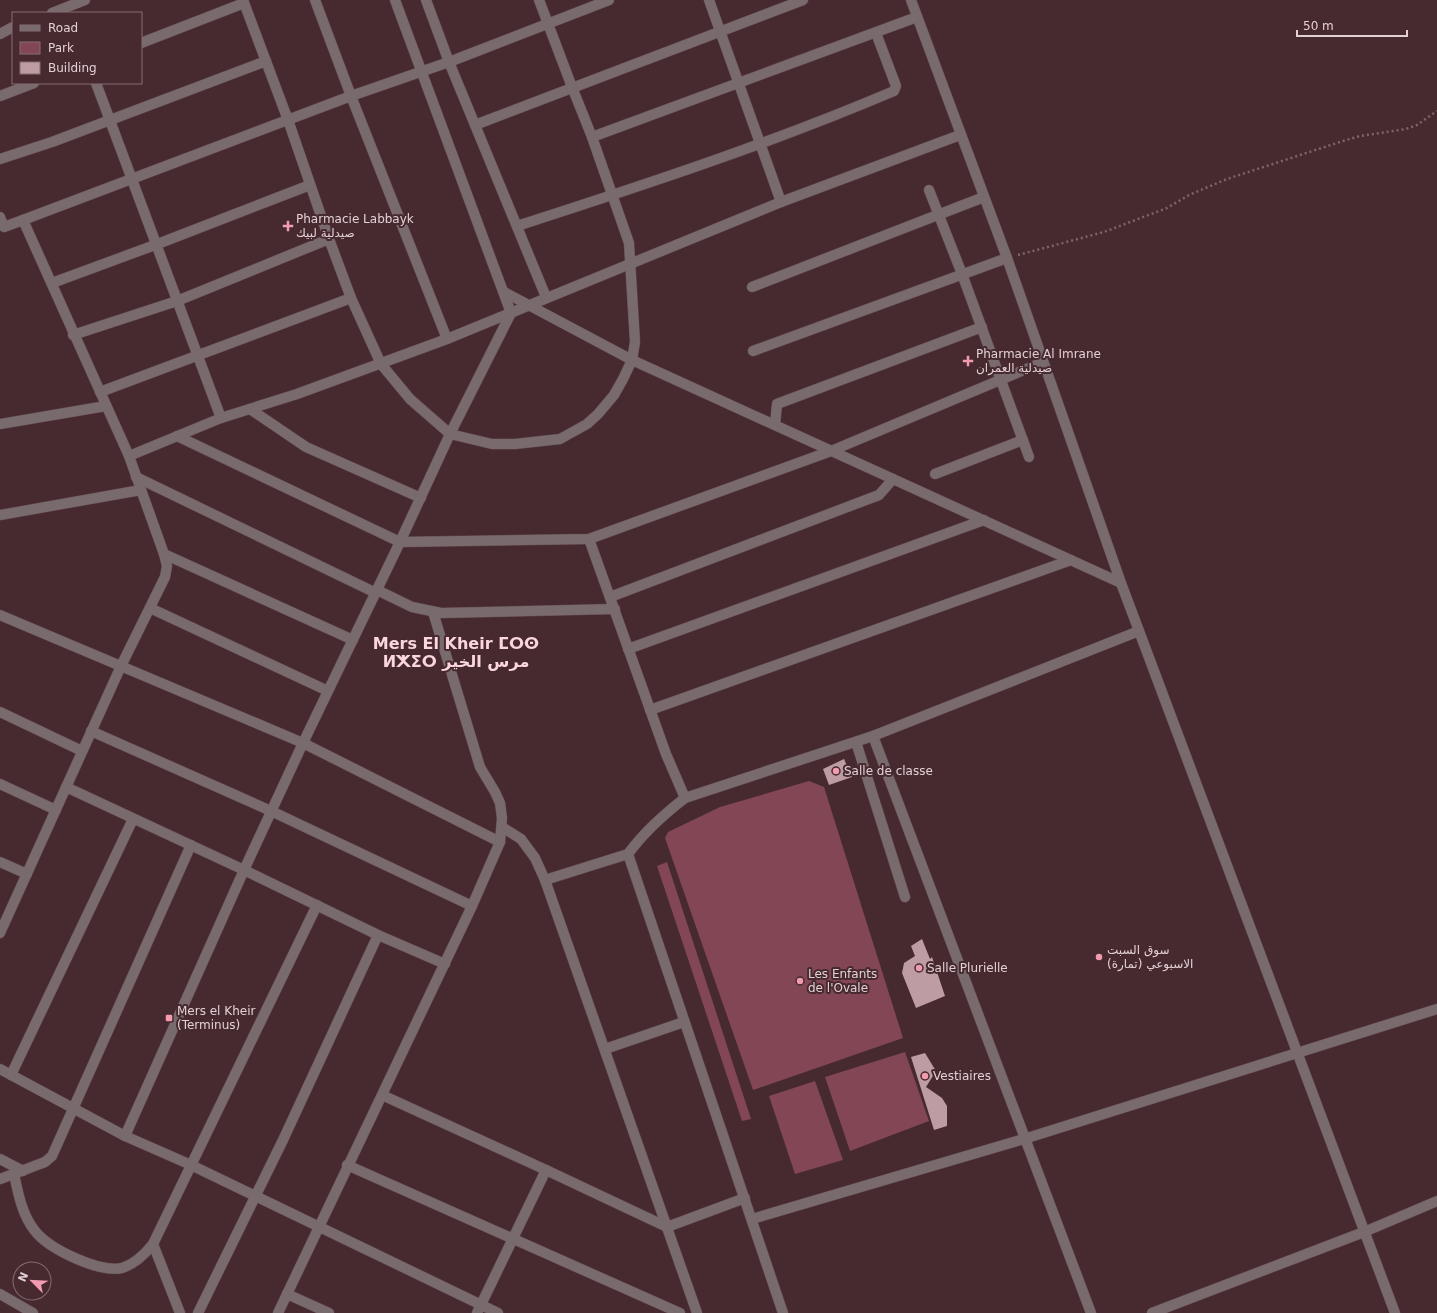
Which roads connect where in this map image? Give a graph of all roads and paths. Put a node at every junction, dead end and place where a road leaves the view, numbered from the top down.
1 (84, 0) edge
2 (315, 0) edge
3 (395, 0) edge
4 (426, 0) edge
5 (540, 0) edge
6 (609, 0) edge
7 (709, 0) edge
8 (803, 0) edge
9 (911, 0) edge
10 (243, 2) edge
11 (67, 6) edge
12 (54, 12) edge
13 (917, 17) junction
14 (548, 24) junction
15 (12, 28) edge
16 (720, 31) junction
17 (876, 33) junction
18 (0, 34) edge
19 (142, 42) edge
20 (266, 61) junction
21 (449, 62) junction
22 (422, 71) junction
23 (739, 83) junction
24 (31, 84) edge
25 (96, 84) edge
26 (572, 87) junction
27 (0, 96) edge
28 (350, 96) junction
29 (1437, 111) edge
30 (111, 119) junction
31 (288, 120) junction
32 (475, 125) junction
33 (960, 135) junction
34 (592, 137) junction
35 (760, 143) junction
36 (0, 159) edge
37 (131, 180) junction
38 (310, 185) junction
39 (929, 190) dead end
40 (612, 196) junction
41 (984, 197) junction
42 (781, 202) junction
43 (939, 215) junction
44 (0, 217) edge
45 (23, 220) junction
46 (517, 226) junction
47 (329, 239) junction
48 (156, 245) junction
49 (1007, 258) junction
50 (629, 264) junction
51 (962, 274) junction
52 (52, 283) junction
53 (752, 287) dead end
54 (504, 292) junction
55 (546, 297) junction
56 (351, 298) junction
57 (177, 301) junction
58 (526, 306) junction
59 (511, 313) junction
60 (982, 327) junction
61 (73, 335) junction
62 (447, 339) junction
63 (753, 350) dead end
64 (197, 356) junction
65 (632, 360) junction
66 (1043, 362) junction
67 (381, 364) junction
68 (1001, 378) junction
69 (100, 392) junction
70 (106, 406) junction
71 (250, 409) junction
72 (221, 418) junction
73 (0, 424) edge
74 (775, 425) junction
75 (450, 434) junction
76 (177, 436) junction
77 (1023, 440) junction
78 (831, 451) junction
79 (129, 456) junction
80 (1029, 457) dead end
81 (935, 474) dead end
82 (136, 477) junction
83 (893, 478) junction
84 (141, 490) junction
85 (420, 498) junction
86 (0, 515) edge
87 (984, 520) junction
88 (589, 539) junction
89 (400, 542) junction
90 (164, 554) junction
91 (1071, 560) junction
92 (1120, 583) junction
93 (376, 592) junction
94 (610, 597) junction
95 (150, 608) junction
96 (614, 609) junction
97 (433, 612) junction
98 (0, 615) edge
99 (1139, 632) junction
100 (353, 640) junction
101 (628, 649) junction
102 (121, 666) junction
103 (328, 691) junction
104 (650, 710) junction
105 (0, 712) edge
106 (91, 731) junction
107 (873, 736) junction
108 (856, 742) junction
109 (303, 743) junction
110 (82, 751) junction
111 (0, 784) edge
112 (66, 788) junction
113 (685, 798) junction
114 (56, 810) junction
115 (271, 811) junction
116 (133, 819) junction
117 (502, 827) junction
118 (500, 842) junction
119 (191, 845) junction
120 (628, 854) junction
121 (0, 862) edge
122 (244, 870) junction
123 (27, 874) junction
124 (545, 880) junction
125 (904, 897) dead end
126 (317, 905) junction
127 (472, 906) junction
128 (0, 931) edge
129 (378, 935) junction
130 (445, 964) junction
131 (1437, 1009) edge
132 (684, 1022) junction
133 (605, 1049) junction
134 (1297, 1053) junction
135 (0, 1070) edge
136 (11, 1075) junction
137 (382, 1095) junction
138 (73, 1108) junction
139 (125, 1136) junction
140 (1024, 1139) junction
141 (0, 1160) edge
142 (191, 1165) junction
143 (347, 1165) junction
144 (546, 1170) junction
145 (18, 1172) junction
146 (0, 1179) edge
147 (255, 1196) junction
148 (745, 1198) junction
149 (1437, 1201) edge
150 (752, 1219) junction
151 (667, 1227) junction
152 (318, 1228) junction
153 (1364, 1232) junction
154 (514, 1240) junction
155 (153, 1244) junction
156 (0, 1294) edge
157 (287, 1294) junction
158 (479, 1309) edge
159 (33, 1313) edge
160 (180, 1313) edge
161 (198, 1313) edge
162 (278, 1313) edge
163 (329, 1313) edge
164 (498, 1313) edge
165 (680, 1313) edge
166 (697, 1313) edge
167 (783, 1313) edge
168 (1091, 1313) edge
169 (1152, 1313) edge
170 (1395, 1313) edge

1 - 11 street
2 - 28 street
3 - 22 street
4 - 21 street
5 - 14 street
6 - 14 street
7 - 16 street
8 - 16 street
9 - 13 street
10 - 19 street
10 - 20 street
11 - 12 street
13 - 17 street
13 - 33 street
14 - 21 street
14 - 26 street
15 - 18 street
16 - 23 street
16 - 26 street
17 - 23 street
17 - 35 street
20 - 30 street
20 - 31 street
21 - 22 street
21 - 32 street
22 - 28 street
22 - 54 street
23 - 34 street
23 - 35 street
24 - 27 street
25 - 30 street
26 - 32 street
26 - 34 street
28 - 31 street
28 - 62 street
29 - 49 path
30 - 36 street
30 - 37 street
31 - 37 street
31 - 38 street
32 - 46 street
33 - 41 street
33 - 42 street
34 - 40 street
35 - 40 street
35 - 42 street
37 - 45 street
37 - 48 street
38 - 47 street
38 - 48 street
39 - 43 street
40 - 46 street
40 - 50 street
41 - 43 street
41 - 49 street
42 - 50 street
43 - 51 street
43 - 53 street
44 - 45 street
45 - 52 street
46 - 55 street
47 - 56 street
47 - 57 street
48 - 52 street
48 - 57 street
49 - 51 street
49 - 66 street
50 - 55 street
50 - 65 street
51 - 60 street
51 - 63 street
52 - 61 street
54 - 58 street
54 - 59 street
55 - 58 street
56 - 64 street
56 - 67 street
57 - 61 street
57 - 64 street
58 - 59 street
58 - 65 street
59 - 62 street
59 - 75 street
60 - 68 street
60 - 74 street
61 - 69 street
62 - 67 street
64 - 69 street
64 - 72 street
65 - 74 street
65 - 75 street
66 - 68 street
66 - 92 street
67 - 71 street
67 - 75 street
68 - 77 street
68 - 78 street
69 - 70 street
70 - 73 street
70 - 79 street
71 - 72 street
71 - 85 street
72 - 76 street
74 - 78 street
75 - 85 street
76 - 79 street
76 - 89 street
77 - 80 street
77 - 81 street
78 - 83 street
78 - 88 street
79 - 82 street
82 - 84 street
82 - 93 street
83 - 87 street
83 - 94 street
84 - 86 street
84 - 90 street
85 - 89 street
87 - 91 street
87 - 101 street
88 - 89 street
88 - 94 street
89 - 93 street
90 - 95 street
90 - 100 street
91 - 92 street
91 - 104 street
92 - 99 street
93 - 97 street
93 - 100 street
94 - 96 street
95 - 102 street
95 - 103 street
96 - 97 street
96 - 101 street
97 - 117 street
98 - 102 street
99 - 107 street
99 - 134 street
100 - 103 street
101 - 104 street
102 - 106 street
102 - 109 street
103 - 109 street
104 - 113 street
105 - 110 street
106 - 110 street
106 - 115 street
107 - 108 street
107 - 140 street
108 - 113 street
108 - 125 street
109 - 115 street
109 - 118 street
110 - 112 street
111 - 114 street
112 - 114 street
112 - 116 street
113 - 120 street
114 - 123 street
115 - 122 street
115 - 127 street
116 - 119 street
116 - 136 street
117 - 118 street
117 - 124 street
118 - 127 street
119 - 122 street
119 - 138 street
120 - 124 street
120 - 132 street
121 - 123 street
122 - 126 street
122 - 139 street
123 - 128 street
124 - 133 street
126 - 129 street
126 - 142 street
127 - 130 street
129 - 130 street
129 - 147 street
130 - 137 street
131 - 134 street
132 - 133 street
132 - 148 street
133 - 151 street
134 - 140 street
134 - 153 street
135 - 136 street
136 - 138 street
137 - 143 street
137 - 144 street
138 - 139 street
138 - 145 street
139 - 142 street
140 - 150 street
140 - 168 street
141 - 145 street
142 - 147 street
142 - 155 street
143 - 152 street
143 - 154 street
144 - 151 street
144 - 154 street
145 - 146 street
145 - 155 street
147 - 152 street
147 - 161 street
148 - 150 street
148 - 151 street
149 - 153 street
150 - 167 street
151 - 166 street
152 - 157 street
152 - 158 street
153 - 169 street
153 - 170 street
154 - 158 street
154 - 165 street
155 - 160 street
156 - 159 street
157 - 162 street
157 - 163 street
158 - 164 street

